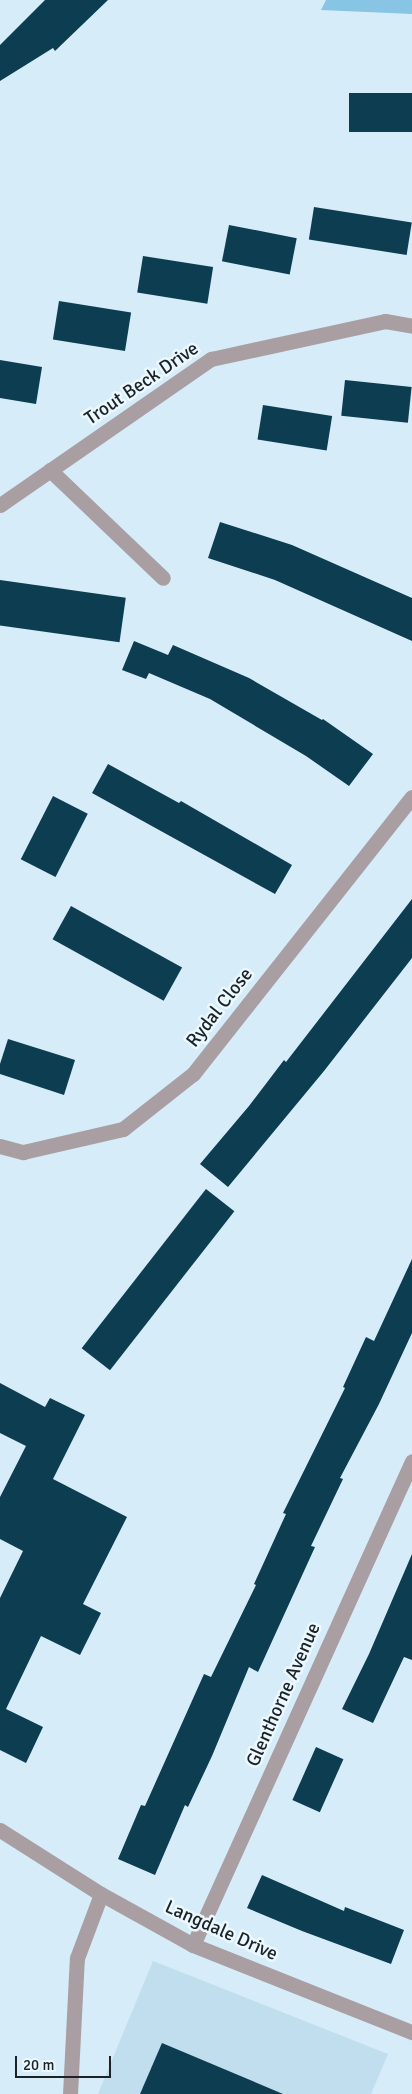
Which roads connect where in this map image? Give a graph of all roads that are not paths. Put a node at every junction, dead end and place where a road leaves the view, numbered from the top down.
1 (412, 326) edge
2 (50, 470) junction
3 (0, 505) edge
4 (163, 578) dead end
5 (412, 797) edge
6 (0, 1146) edge
7 (412, 1461) edge
8 (0, 1830) edge
9 (101, 1894) junction
10 (193, 1945) junction
11 (412, 2032) edge
12 (70, 2094) edge

1 - 2 street, Trout Beck Drive
2 - 3 street, Trout Beck Drive
2 - 4 street
5 - 6 street, Rydal Close
7 - 10 street, Glenthorne Avenue
8 - 9 street, Langdale Drive
9 - 10 street, Langdale Drive
9 - 12 street
10 - 11 street, Langdale Drive

